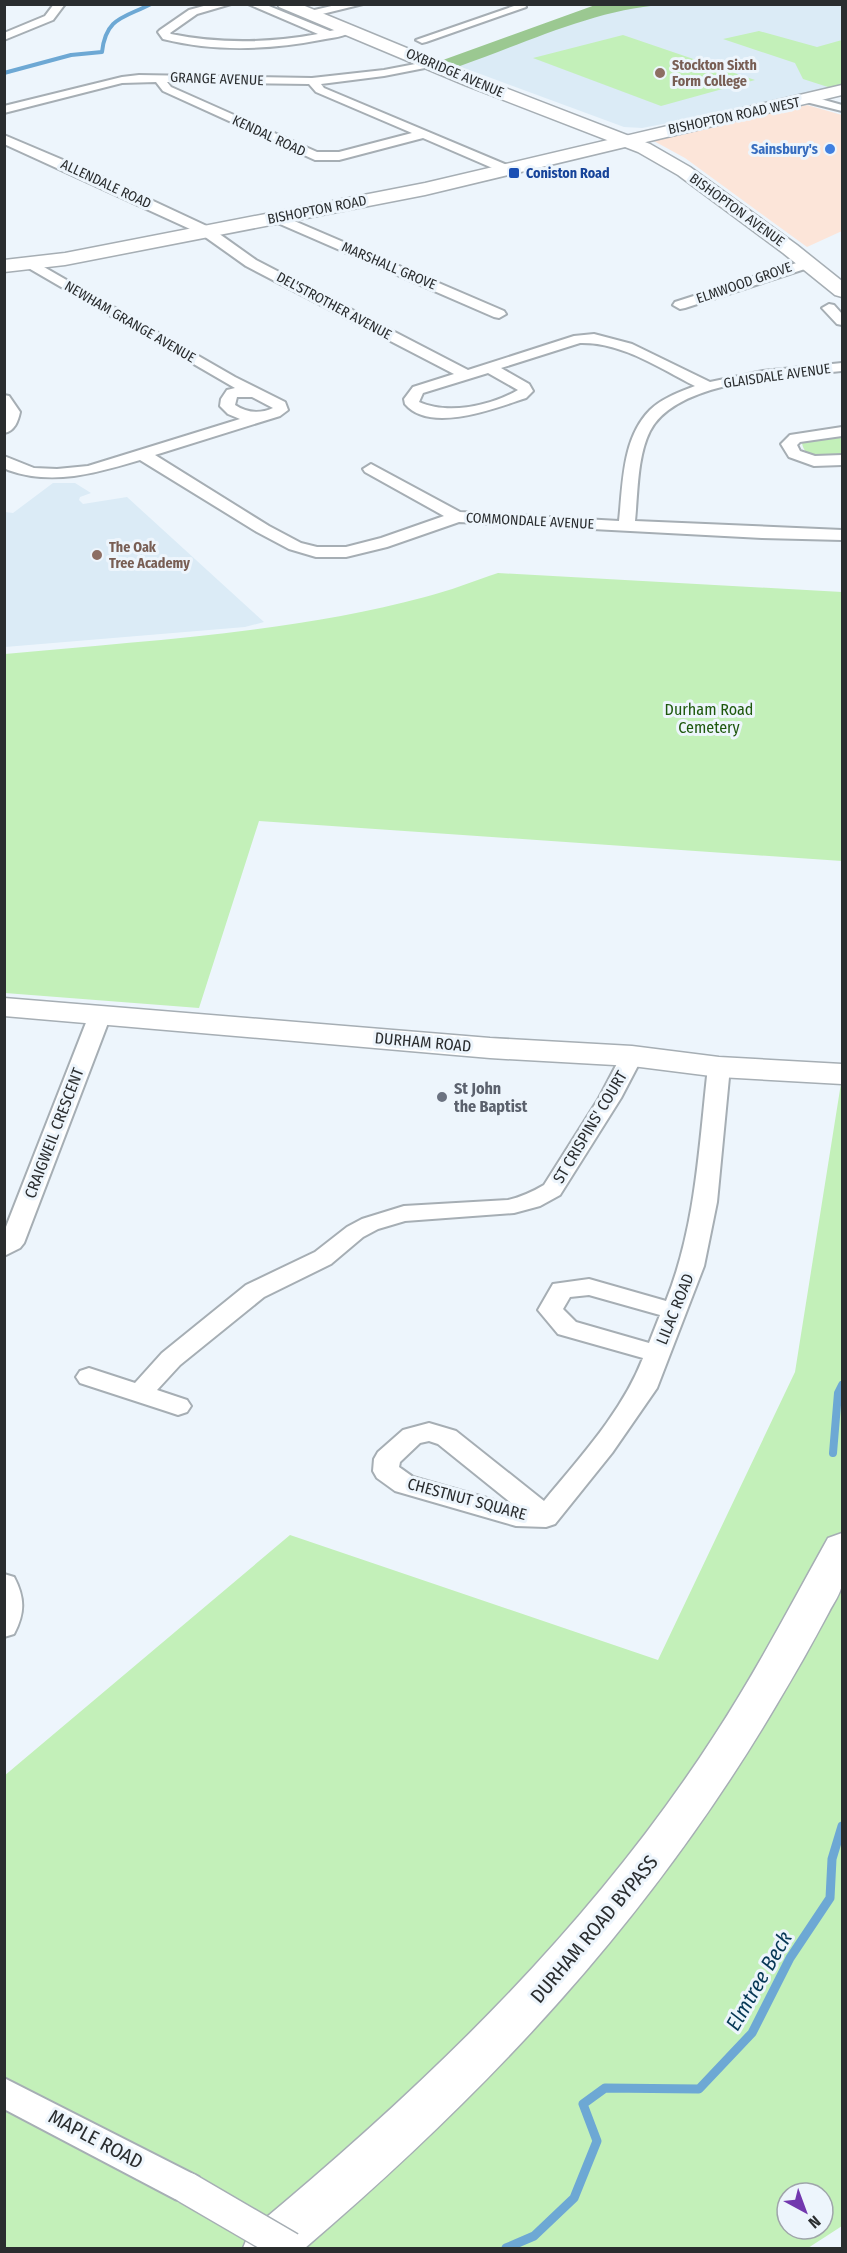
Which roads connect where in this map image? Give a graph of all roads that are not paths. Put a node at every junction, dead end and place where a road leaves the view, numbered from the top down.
1 (60, 4) edge
2 (226, 4) edge
3 (253, 4) edge
4 (285, 4) edge
5 (358, 4) edge
6 (521, 5) edge
7 (310, 14) junction
8 (349, 30) junction
9 (331, 35) junction
10 (4, 37) edge
11 (422, 40) dead end
12 (431, 64) junction
13 (161, 78) junction
14 (312, 81) junction
15 (843, 90) edge
16 (810, 100) junction
17 (843, 108) edge
18 (4, 110) edge
19 (424, 134) junction
20 (4, 140) edge
21 (626, 140) junction
22 (508, 170) junction
23 (278, 218) junction
24 (206, 231) junction
25 (30, 264) junction
26 (809, 264) junction
27 (4, 266) edge
28 (843, 291) edge
29 (680, 305) dead end
30 (829, 308) dead end
31 (499, 314) dead end
32 (843, 321) edge
33 (843, 367) edge
34 (488, 368) junction
35 (465, 374) junction
36 (231, 386) junction
37 (707, 386) junction
38 (4, 399) edge
39 (234, 419) junction
40 (4, 429) edge
41 (843, 432) edge
42 (142, 454) junction
43 (843, 460) edge
44 (4, 461) edge
45 (371, 469) dead end
46 (457, 517) junction
47 (627, 525) junction
48 (843, 535) edge
49 (4, 1008) edge
50 (100, 1015) junction
51 (632, 1056) junction
52 (719, 1067) junction
53 (843, 1074) edge
54 (4, 1248) edge
55 (674, 1311) junction
56 (656, 1353) junction
57 (89, 1377) dead end
58 (140, 1393) junction
59 (178, 1406) dead end
60 (546, 1517) junction
61 (843, 1548) edge
62 (4, 1584) edge
63 (4, 1627) edge
64 (4, 2092) edge
65 (268, 2248) edge
66 (290, 2248) edge

1 - 10 street
2 - 9 street
3 - 9 street
4 - 7 street, OXBRIDGE AVENUE
5 - 7 street
6 - 11 street
7 - 8 street, OXBRIDGE AVENUE
8 - 9 street
8 - 12 street, OXBRIDGE AVENUE
12 - 14 street, GRANGE AVENUE
12 - 21 street, OXBRIDGE AVENUE
13 - 14 street, GRANGE AVENUE
13 - 18 street, GRANGE AVENUE
13 - 19 street, KENDAL ROAD
14 - 19 street
15 - 16 street, BISHOPTON ROAD WEST
16 - 17 street
16 - 21 street, BISHOPTON ROAD WEST
19 - 22 street
20 - 24 street, ALLENDALE ROAD
21 - 22 street, BISHOPTON ROAD
21 - 26 street, BISHOPTON AVENUE
22 - 23 street, BISHOPTON ROAD
23 - 24 street, BISHOPTON ROAD
23 - 31 street, MARSHALL GROVE
24 - 25 street, BISHOPTON ROAD
24 - 35 street, DEL'STROTHER AVENUE
25 - 27 street, BISHOPTON ROAD
25 - 36 street, NEWHAM GRANGE AVENUE
26 - 28 street, BISHOPTON AVENUE
26 - 29 street, ELMWOOD GROVE
30 - 32 street
33 - 37 street, GLAISDALE AVENUE
34 - 35 street
34 - 35 street
34 - 37 street
36 - 39 street
36 - 39 street
37 - 47 street, GLAISDALE AVENUE
38 - 40 street
39 - 42 street
41 - 43 street
42 - 44 street
42 - 46 street, COMMONDALE AVENUE
45 - 46 street
46 - 47 street, COMMONDALE AVENUE
47 - 48 street, COMMONDALE AVENUE
49 - 50 street, DURHAM ROAD
50 - 51 street, DURHAM ROAD
50 - 54 street, CRAIGWEIL CRESCENT
51 - 52 street, DURHAM ROAD
51 - 58 street, ST CRISPINS' COURT
52 - 53 street, DURHAM ROAD
52 - 55 street, LILAC ROAD
55 - 56 street, LILAC ROAD
55 - 56 street
56 - 60 street, LILAC ROAD
57 - 58 street
58 - 59 street
60 - 60 street, CHESTNUT SQUARE
61 - 65 street, DURHAM ROAD BYPASS
62 - 63 street
64 - 66 street, MAPLE ROAD, bridge

